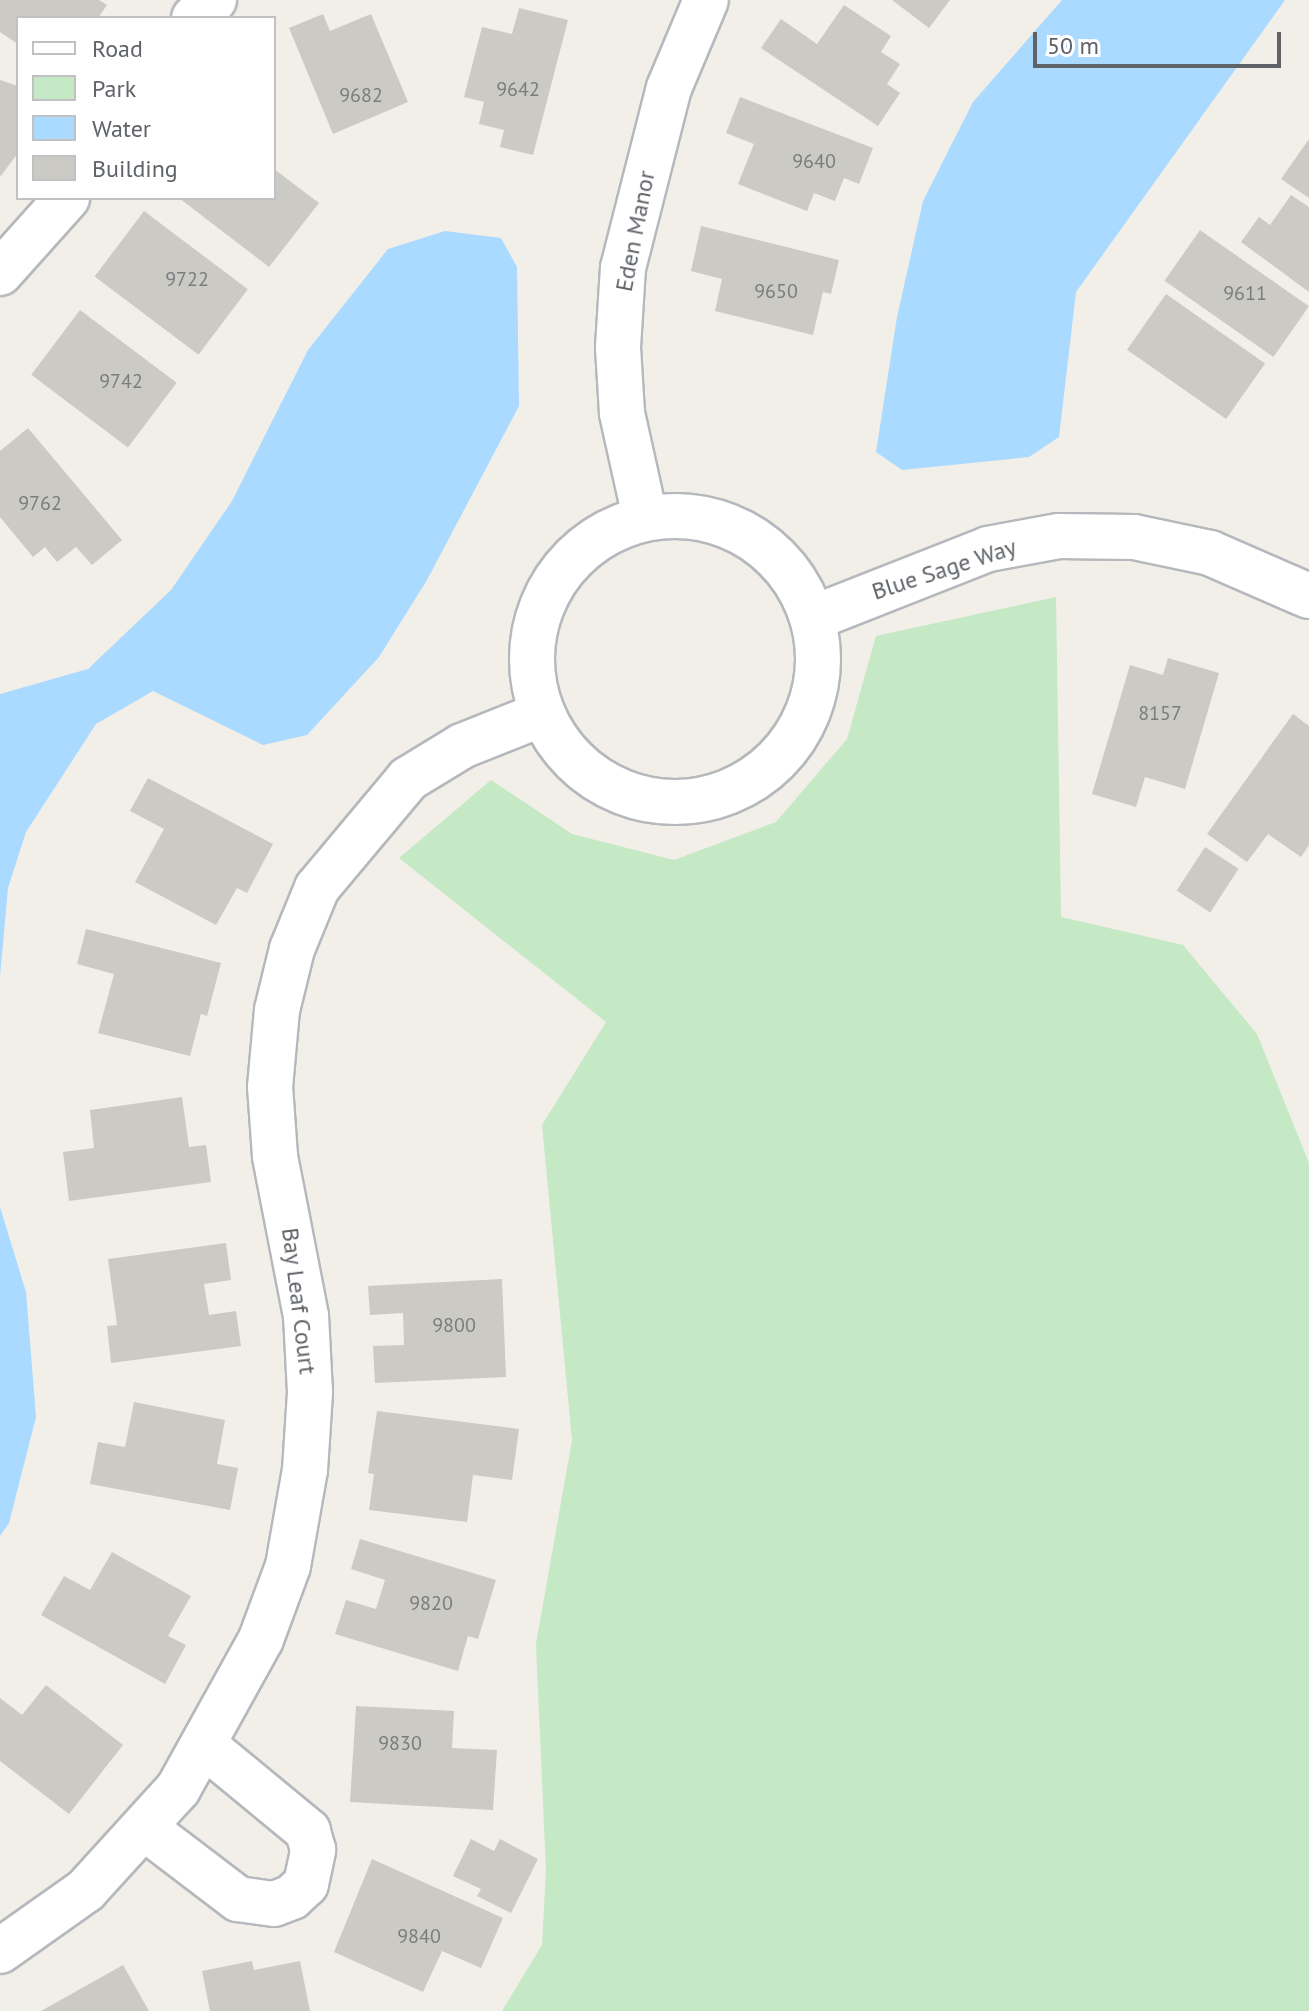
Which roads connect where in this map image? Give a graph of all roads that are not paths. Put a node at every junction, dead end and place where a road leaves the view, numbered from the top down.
1 (214, 0) edge
2 (696, 3) edge
3 (196, 16) edge
4 (65, 200) edge
5 (0, 273) edge
6 (645, 517) junction
7 (1309, 596) edge
8 (813, 618) junction
9 (540, 715) junction
10 (206, 1747) junction
11 (146, 1829) junction
12 (0, 1951) edge

1 - 3 street
2 - 6 street, Eden Manor
4 - 5 street
6 - 8 street
6 - 9 street
7 - 8 street, Blue Sage Way
8 - 9 street
9 - 10 street, Bay Leaf Court
10 - 11 street, Bay Leaf Court
10 - 11 street
11 - 12 street, Bay Leaf Court

